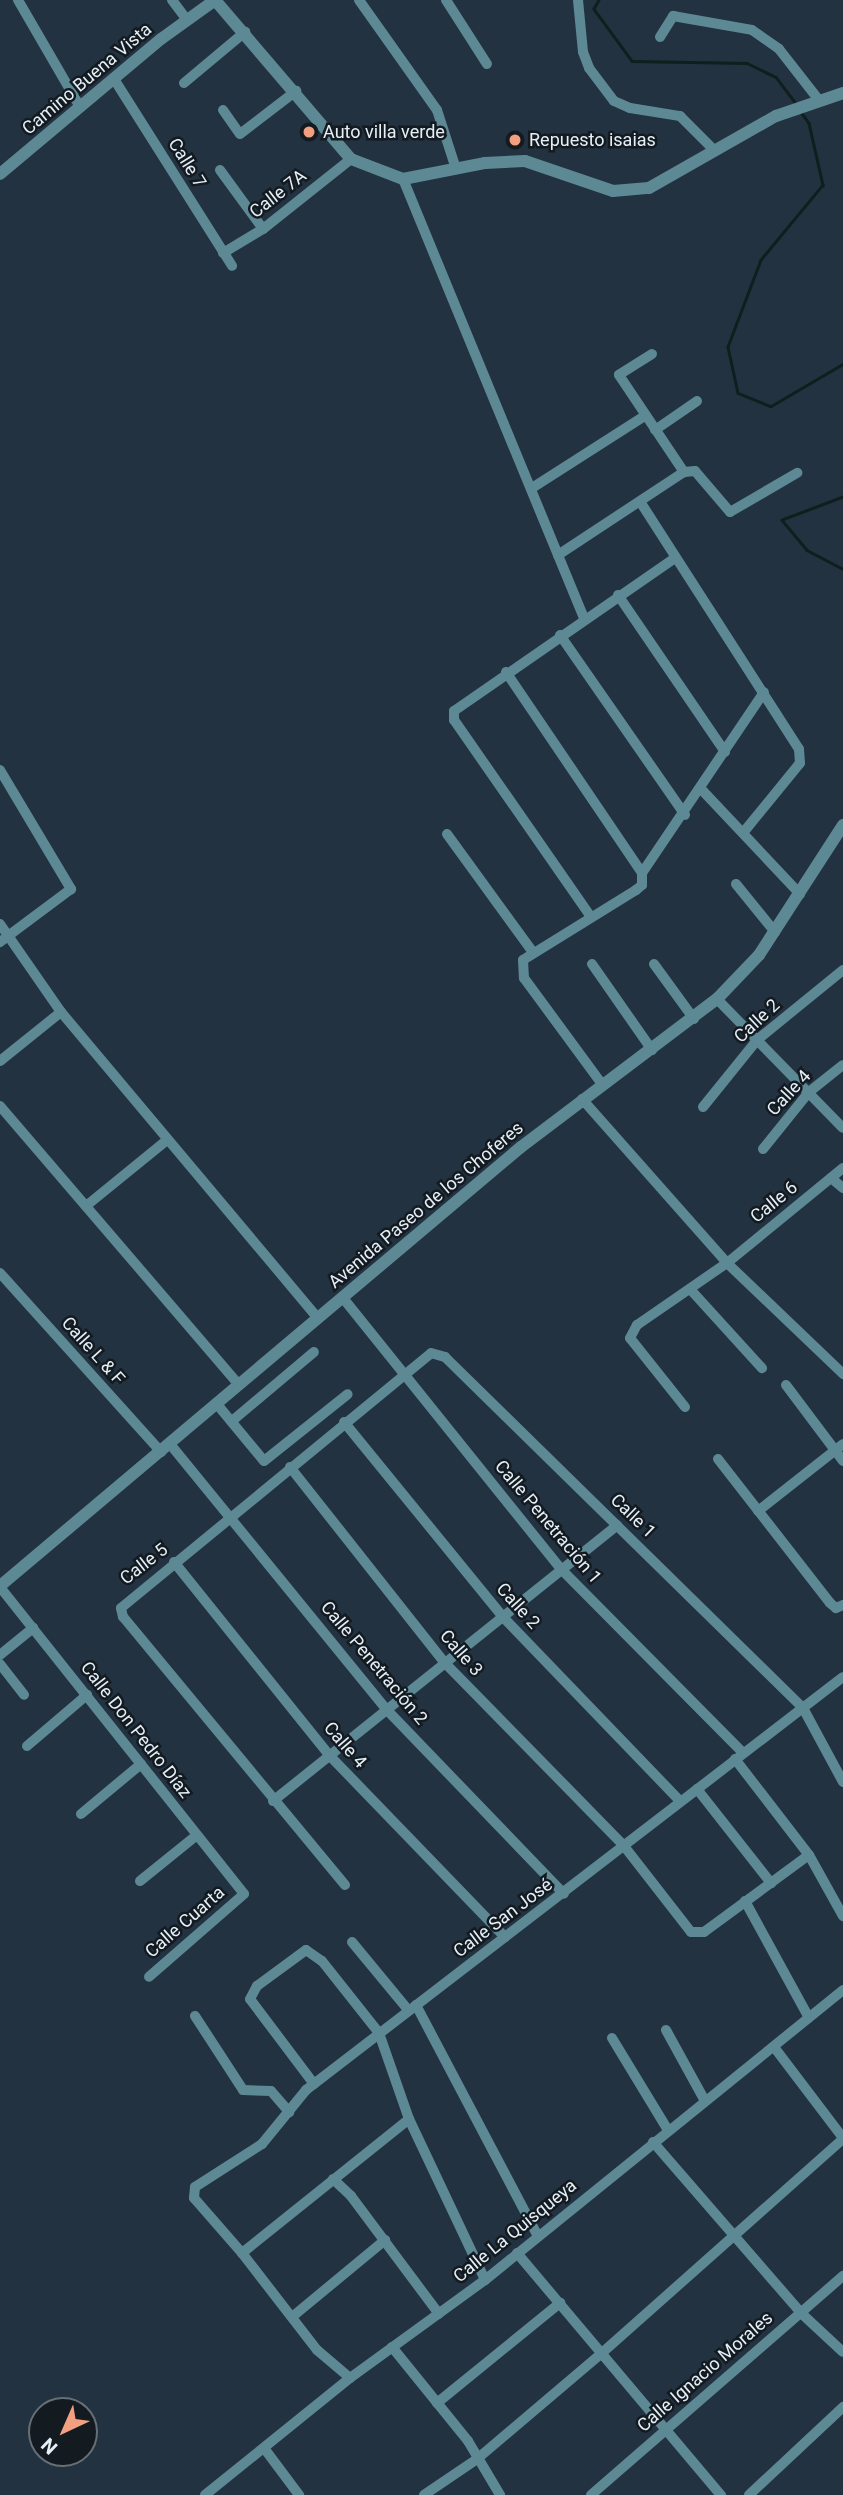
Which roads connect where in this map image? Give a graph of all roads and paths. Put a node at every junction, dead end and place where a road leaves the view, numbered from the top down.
1 (18, 0) edge
2 (172, 0) edge
3 (215, 0) edge
4 (359, 0) edge
5 (446, 0) edge
6 (578, 0) edge
7 (187, 20) junction
8 (244, 32) junction
9 (660, 37) dead end
10 (487, 64) dead end
11 (114, 79) junction
12 (184, 83) dead end
13 (296, 91) junction
14 (843, 93) edge
15 (816, 99) junction
16 (80, 107) junction
17 (223, 110) dead end
18 (713, 149) junction
19 (351, 159) junction
20 (456, 169) junction
21 (220, 170) dead end
22 (0, 174) edge
23 (403, 179) junction
24 (262, 229) junction
25 (223, 253) junction
26 (232, 266) dead end
27 (652, 354) dead end
28 (697, 401) dead end
29 (646, 415) junction
30 (655, 430) junction
31 (684, 472) junction
32 (797, 473) dead end
33 (532, 488) junction
34 (641, 503) junction
35 (558, 555) junction
36 (675, 558) junction
37 (618, 595) junction
38 (584, 618) junction
39 (560, 635) junction
40 (506, 673) junction
41 (764, 692) junction
42 (725, 752) junction
43 (0, 771) edge
44 (702, 790) junction
45 (685, 815) junction
46 (843, 825) edge
47 (743, 833) junction
48 (447, 834) dead end
49 (642, 873) junction
50 (736, 884) dead end
51 (800, 894) junction
52 (591, 917) junction
53 (0, 924) edge
54 (775, 932) junction
55 (4, 939) edge
56 (533, 951) junction
57 (592, 964) dead end
58 (654, 964) dead end
59 (843, 970) edge
60 (717, 999) junction
61 (61, 1012) junction
62 (694, 1019) junction
63 (757, 1040) junction
64 (652, 1050) junction
65 (0, 1062) edge
66 (843, 1065) edge
67 (602, 1084) junction
68 (808, 1092) junction
69 (582, 1100) junction
70 (0, 1106) edge
71 (704, 1107) dead end
72 (843, 1128) edge
73 (167, 1140) junction
74 (763, 1149) dead end
75 (843, 1168) edge
76 (831, 1178) junction
77 (843, 1188) edge
78 (86, 1206) junction
79 (727, 1263) junction
80 (0, 1273) edge
81 (690, 1289) junction
82 (342, 1298) junction
83 (318, 1318) junction
84 (314, 1352) dead end
85 (437, 1353) joint
86 (762, 1368) dead end
87 (843, 1374) edge
88 (404, 1375) junction
89 (238, 1384) junction
90 (786, 1385) dead end
91 (348, 1394) dead end
92 (216, 1403) junction
93 (685, 1407) dead end
94 (232, 1421) junction
95 (344, 1422) junction
96 (839, 1447) edge
97 (166, 1448) junction
98 (718, 1459) dead end
99 (843, 1461) edge
100 (290, 1467) junction
101 (758, 1511) junction
102 (230, 1515) junction
103 (617, 1525) junction
104 (174, 1562) junction
105 (561, 1569) junction
106 (0, 1586) edge
107 (840, 1607) edge
108 (502, 1616) junction
109 (33, 1628) junction
110 (0, 1655) edge
111 (444, 1663) junction
112 (0, 1664) edge
113 (843, 1677) edge
114 (24, 1695) dead end
115 (87, 1695) junction
116 (803, 1708) junction
117 (387, 1710) junction
118 (27, 1746) dead end
119 (330, 1756) junction
120 (739, 1756) junction
121 (141, 1764) junction
122 (843, 1782) edge
123 (697, 1788) junction
124 (273, 1801) junction
125 (680, 1801) junction
126 (81, 1814) dead end
127 (197, 1835) junction
128 (624, 1846) junction
129 (808, 1854) junction
130 (140, 1881) dead end
131 (771, 1882) junction
132 (345, 1885) dead end
133 (244, 1894) joint
134 (564, 1894) junction
135 (746, 1901) junction
136 (843, 1916) edge
137 (505, 1937) junction
138 (352, 1942) dead end
139 (149, 1977) dead end
140 (843, 1990) edge
141 (413, 2008) junction
142 (195, 2016) dead end
143 (809, 2018) junction
144 (666, 2030) dead end
145 (379, 2033) junction
146 (612, 2038) dead end
147 (774, 2046) junction
148 (314, 2084) junction
149 (705, 2101) junction
150 (289, 2112) junction
151 (409, 2119) junction
152 (668, 2130) junction
153 (843, 2138) edge
154 (653, 2142) junction
155 (333, 2179) junction
156 (538, 2236) junction
157 (734, 2238) junction
158 (385, 2240) junction
159 (242, 2253) junction
160 (517, 2253) junction
161 (843, 2276) edge
162 (485, 2280) junction
163 (560, 2302) junction
164 (801, 2313) junction
165 (439, 2314) junction
166 (292, 2317) junction
167 (392, 2347) junction
168 (603, 2352) junction
169 (843, 2352) edge
170 (349, 2378) junction
171 (437, 2403) junction
172 (843, 2407) edge
173 (665, 2430) junction
174 (264, 2448) junction
175 (477, 2459) junction
176 (205, 2495) edge
177 (299, 2495) edge
178 (424, 2495) edge
179 (500, 2495) edge
180 (590, 2495) edge
181 (722, 2495) edge
182 (749, 2495) edge

1 - 16 street
2 - 7 street
3 - 7 street, Camino Buena Vista
3 - 8 street, Camino Buena Vista
4 - 20 street
5 - 10 street
6 - 18 street
7 - 11 street, Camino Buena Vista
8 - 12 street
8 - 13 street, Camino Buena Vista
9 - 15 street
11 - 16 street, Camino Buena Vista
11 - 25 street, Calle 7
13 - 17 street
13 - 19 street, Camino Buena Vista
14 - 15 street
15 - 18 street
16 - 22 street, Camino Buena Vista
18 - 20 street
19 - 23 street, Camino Buena Vista
19 - 24 street, Calle 7A
20 - 23 street
21 - 24 street
23 - 33 street
24 - 25 street, Calle 7A
25 - 26 street, Calle 7
27 - 29 street
28 - 30 street
29 - 30 street
29 - 33 street
30 - 31 street
31 - 32 street
31 - 34 street
33 - 35 street
34 - 35 street
34 - 36 street
35 - 38 street
36 - 37 street
36 - 41 street
37 - 38 street
37 - 42 street
38 - 39 street
39 - 40 street
39 - 45 street
40 - 49 street
40 - 52 street
41 - 42 street
41 - 47 street
42 - 44 street
43 - 55 street
44 - 45 street
44 - 47 street
45 - 49 street
46 - 51 street, Avenida Paseo de los Choferes
47 - 51 street
48 - 56 street
49 - 52 street
50 - 54 street
51 - 54 street, Avenida Paseo de los Choferes
52 - 56 street
53 - 55 street
54 - 60 street, Avenida Paseo de los Choferes
55 - 61 street
56 - 67 street
57 - 64 street
58 - 62 street
59 - 63 street, Calle 2
60 - 62 street, Avenida Paseo de los Choferes
60 - 63 street
61 - 65 street
61 - 73 street
62 - 64 street, Avenida Paseo de los Choferes
63 - 68 street
63 - 71 street, Calle 2
64 - 67 street, Avenida Paseo de los Choferes
66 - 68 street, Calle 4
67 - 69 street, Avenida Paseo de los Choferes
68 - 72 street
68 - 74 street, Calle 4
69 - 79 street
69 - 82 street, Avenida Paseo de los Choferes
70 - 78 street
73 - 78 street
73 - 83 street
75 - 76 street, Calle 6
76 - 77 street
76 - 79 street, Calle 6
78 - 89 street
79 - 81 street, Calle 6
79 - 87 street
80 - 97 street, Calle L & F
81 - 86 street
81 - 93 street, Calle 6
82 - 83 street, Avenida Paseo de los Choferes
82 - 88 street, Calle Penetración 1
83 - 89 street, Avenida Paseo de los Choferes
84 - 94 street
85 - 88 street, Calle 5
85 - 103 street, Calle 1
88 - 95 street, Calle 5
88 - 105 street, Calle Penetración 1
89 - 92 street, Avenida Paseo de los Choferes
90 - 96 street
91 - 94 street
92 - 94 street
92 - 97 street, Avenida Paseo de los Choferes
95 - 100 street, Calle 5
95 - 108 street, Calle 2
96 - 99 street
96 - 101 street
97 - 102 street, Calle Penetración 2
97 - 106 street, Avenida Paseo de los Choferes
98 - 101 street
100 - 102 street, Calle 5
100 - 111 street, Calle 3
101 - 107 street
102 - 104 street, Calle 5
102 - 117 street, Calle Penetración 2
103 - 105 street
103 - 116 street, Calle 1
104 - 119 street, Calle 4
104 - 124 street, Calle 5
105 - 108 street
105 - 120 street, Calle Penetración 1
106 - 109 street, Calle Don Pedro Díaz
108 - 111 street
108 - 125 street, Calle 2
109 - 110 street
109 - 115 street, Calle Don Pedro Díaz
111 - 117 street
111 - 128 street, Calle 3
112 - 114 street
113 - 116 street, Calle San José
115 - 118 street
115 - 121 street, Calle Don Pedro Díaz
116 - 120 street, Calle San José
116 - 122 street, Calle 1
117 - 119 street
117 - 134 street, Calle Penetración 2
119 - 124 street
119 - 137 street, Calle 4
120 - 123 street, Calle San José
120 - 129 street, Calle Penetración 1
121 - 126 street
121 - 127 street, Calle Don Pedro Díaz
123 - 125 street, Calle San José
123 - 131 street
124 - 132 street, Calle 5
125 - 128 street, Calle San José
127 - 130 street
127 - 133 street, Calle Don Pedro Díaz
128 - 134 street, Calle San José
128 - 135 street, Calle 3
129 - 131 street
129 - 136 street, Calle Penetración 1
131 - 135 street
133 - 139 street, Calle Cuarta
134 - 137 street, Calle San José
135 - 143 street
137 - 141 street, Calle San José
138 - 141 street
140 - 143 street, Calle La Quisqueya
141 - 145 street, Calle San José
141 - 156 street
142 - 150 street
143 - 147 street, Calle La Quisqueya
144 - 149 street
145 - 148 street, Calle San José
145 - 148 street
145 - 151 street
146 - 152 street
147 - 149 street, Calle La Quisqueya
147 - 153 street
148 - 150 street, Calle San José
149 - 152 street, Calle La Quisqueya
150 - 159 street, Calle San José
151 - 155 street
151 - 162 street
152 - 154 street, Calle La Quisqueya
153 - 157 street
154 - 156 street, Calle La Quisqueya
154 - 157 street
155 - 158 street
155 - 159 street
156 - 160 street, Calle La Quisqueya
157 - 164 street
157 - 168 street
158 - 165 street
158 - 166 street
159 - 166 street
160 - 162 street, Calle La Quisqueya
160 - 163 street
161 - 164 street, Calle Ignacio Morales
162 - 165 street, Calle La Quisqueya
163 - 168 street
163 - 171 street
164 - 169 street
164 - 173 street, Calle Ignacio Morales
165 - 167 street, Calle La Quisqueya
166 - 170 street
167 - 170 street, Calle La Quisqueya
167 - 171 street
168 - 173 street
168 - 175 street
170 - 174 street, Calle La Quisqueya
171 - 175 street
172 - 182 street
173 - 180 street, Calle Ignacio Morales
173 - 181 street
174 - 176 street, Calle La Quisqueya
174 - 177 street
175 - 178 street
175 - 179 street

